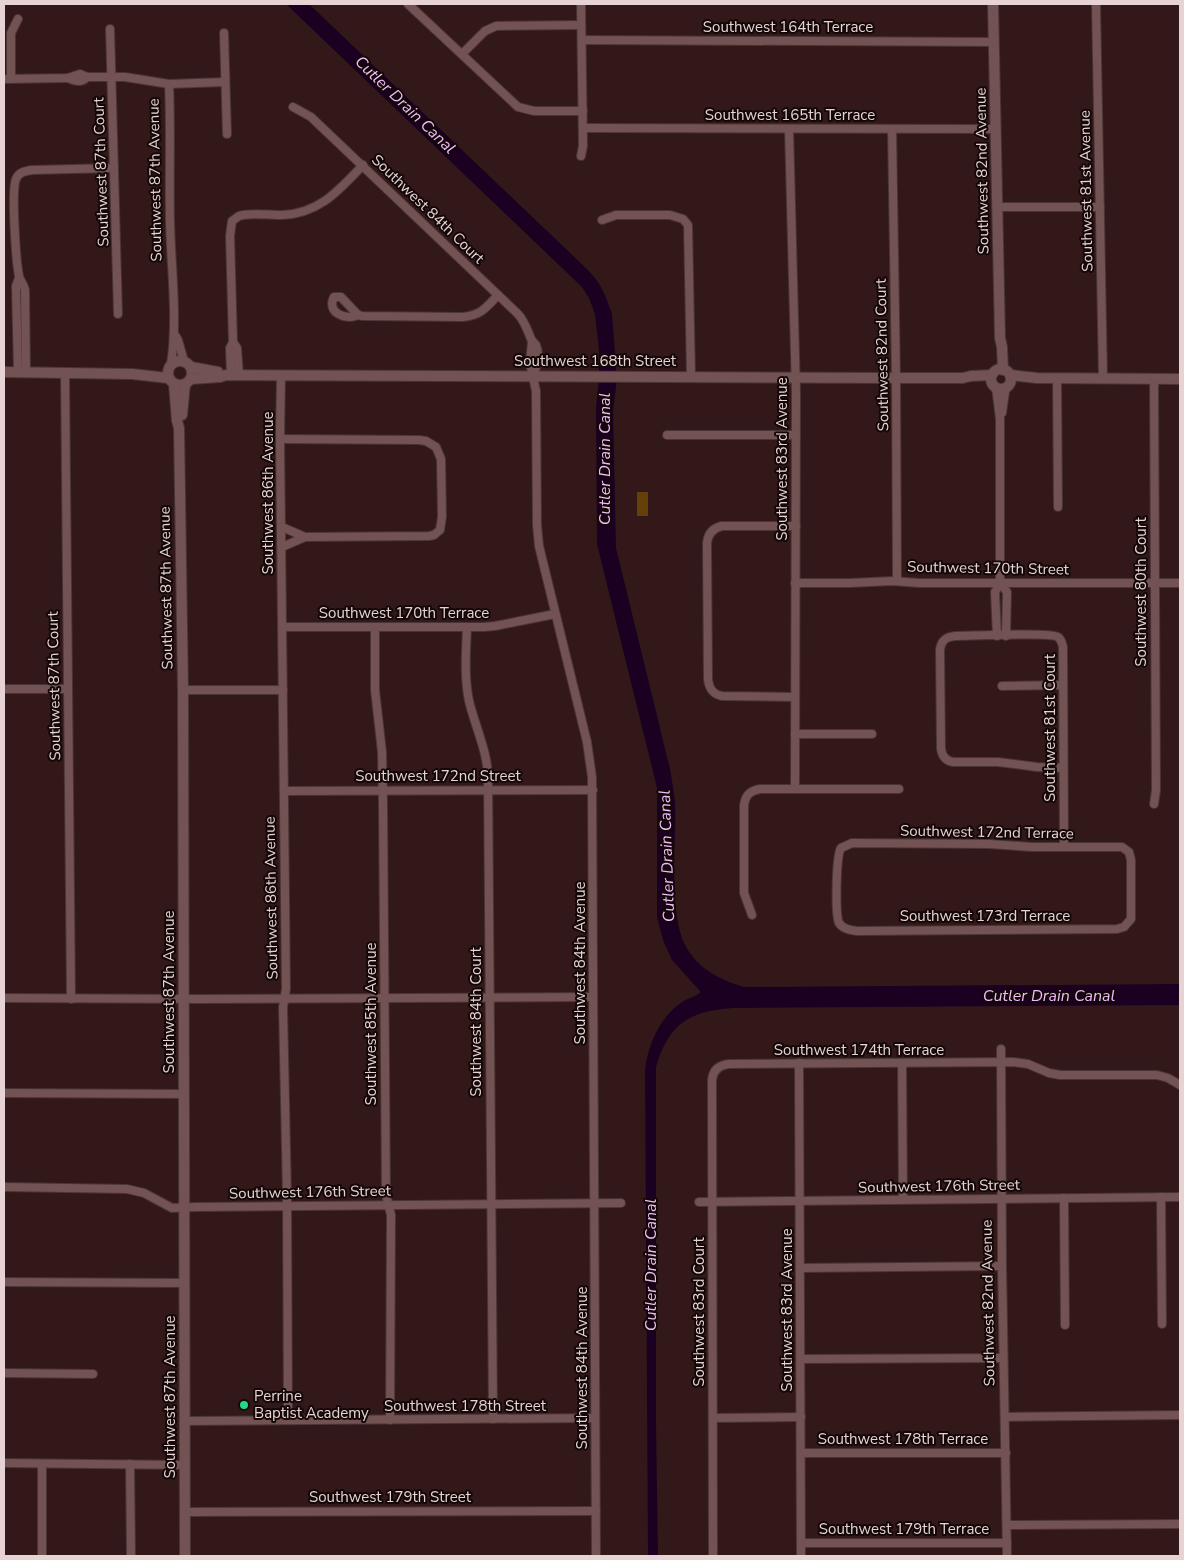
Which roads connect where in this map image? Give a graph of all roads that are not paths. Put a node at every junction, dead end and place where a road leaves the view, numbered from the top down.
1 (408, 4) edge
2 (581, 4) edge
3 (993, 4) edge
4 (1096, 4) edge
5 (18, 19) dead end
6 (581, 25) junction
7 (110, 29) dead end
8 (224, 32) dead end
9 (582, 40) junction
10 (994, 42) junction
11 (462, 54) junction
12 (112, 77) junction
13 (8, 79) edge
14 (225, 82) junction
15 (169, 84) junction
16 (293, 107) dead end
17 (583, 111) junction
18 (583, 128) junction
19 (789, 129) junction
20 (892, 129) junction
21 (996, 129) junction
22 (227, 134) dead end
23 (580, 156) dead end
24 (363, 165) junction
25 (114, 168) junction
26 (997, 207) junction
27 (1100, 207) junction
28 (602, 220) dead end
29 (498, 295) junction
30 (118, 314) dead end
31 (358, 315) dead end
32 (175, 335) junction
33 (187, 364) junction
34 (170, 365) junction
35 (4, 372) edge
36 (22, 372) junction
37 (66, 374) junction
38 (132, 374) junction
39 (232, 375) junction
40 (281, 375) junction
41 (533, 376) junction
42 (691, 377) junction
43 (795, 378) junction
44 (896, 378) junction
45 (1001, 378) junction
46 (1057, 378) junction
47 (1103, 378) junction
48 (1154, 379) junction
49 (1180, 379) edge
50 (171, 381) junction
51 (188, 382) junction
52 (1000, 419) junction
53 (179, 428) junction
54 (667, 434) dead end
55 (796, 435) junction
56 (280, 439) junction
57 (1058, 507) dead end
58 (796, 526) junction
59 (282, 527) junction
60 (304, 537) junction
61 (282, 548) junction
62 (897, 581) junction
63 (795, 582) junction
64 (1000, 583) junction
65 (1180, 583) edge
66 (1155, 584) junction
67 (555, 614) junction
68 (282, 627) junction
69 (375, 627) junction
70 (466, 627) junction
71 (997, 636) junction
72 (1006, 636) junction
73 (1063, 685) junction
74 (1002, 686) dead end
75 (4, 689) edge
76 (68, 689) junction
77 (183, 690) junction
78 (283, 690) junction
79 (795, 697) junction
80 (795, 734) junction
81 (872, 734) dead end
82 (1063, 768) junction
83 (795, 789) junction
84 (899, 789) dead end
85 (284, 790) junction
86 (382, 790) junction
87 (488, 790) junction
88 (593, 790) junction
89 (1154, 804) dead end
90 (1064, 847) junction
91 (752, 915) dead end
92 (1128, 925) joint
93 (843, 927) joint
94 (490, 996) junction
95 (594, 997) junction
96 (4, 998) edge
97 (71, 998) junction
98 (184, 998) junction
99 (284, 998) junction
100 (385, 998) junction
101 (1001, 1049) dead end
102 (1001, 1062) junction
103 (902, 1063) junction
104 (799, 1064) junction
105 (717, 1068) joint
106 (1180, 1085) edge
107 (4, 1093) edge
108 (184, 1094) junction
109 (4, 1187) edge
110 (1180, 1197) edge
111 (1064, 1198) junction
112 (1161, 1198) junction
113 (903, 1200) junction
114 (1002, 1200) junction
115 (800, 1201) junction
116 (699, 1202) dead end
117 (712, 1202) junction
118 (595, 1203) junction
119 (621, 1203) dead end
120 (492, 1204) junction
121 (388, 1205) junction
122 (287, 1206) junction
123 (184, 1208) junction
124 (1002, 1266) junction
125 (800, 1268) junction
126 (4, 1282) edge
127 (185, 1283) junction
128 (1162, 1324) dead end
129 (1065, 1325) dead end
130 (1003, 1358) junction
131 (801, 1359) junction
132 (4, 1374) edge
133 (93, 1374) dead end
134 (1180, 1415) edge
135 (1005, 1417) junction
136 (596, 1418) junction
137 (713, 1418) junction
138 (801, 1418) junction
139 (288, 1420) junction
140 (390, 1420) junction
141 (493, 1420) junction
142 (186, 1421) junction
143 (801, 1452) junction
144 (1006, 1453) junction
145 (4, 1463) edge
146 (42, 1464) junction
147 (130, 1464) junction
148 (185, 1465) junction
149 (596, 1511) junction
150 (185, 1512) junction
151 (1180, 1524) edge
152 (1007, 1525) junction
153 (801, 1543) junction
154 (1007, 1543) junction
155 (42, 1556) edge
156 (130, 1556) edge
157 (185, 1556) edge
158 (596, 1556) edge
159 (713, 1556) edge
160 (801, 1556) edge
161 (1007, 1556) edge

1 - 11 street
2 - 6 street
3 - 10 street, Southwest 82nd Avenue
4 - 27 street, Southwest 81st Avenue
5 - 13 street
6 - 9 street
6 - 11 street
7 - 12 street, Southwest 87th Court
8 - 14 street
9 - 10 street, Southwest 164th Terrace
9 - 17 street
10 - 21 street, Southwest 82nd Avenue
11 - 17 street
12 - 13 street
12 - 15 street
12 - 25 street, Southwest 87th Court
14 - 15 street
14 - 22 street
15 - 32 street, Southwest 87th Avenue
16 - 24 street, Southwest 84th Court
17 - 18 street
18 - 19 street, Southwest 165th Terrace
18 - 23 street
19 - 20 street, Southwest 165th Terrace
19 - 43 street, Southwest 83rd Avenue
20 - 21 street, Southwest 165th Terrace
20 - 44 street, Southwest 82nd Court
21 - 26 street, Southwest 82nd Avenue
24 - 29 street, Southwest 84th Court
24 - 39 street
25 - 30 street, Southwest 87th Court
25 - 36 street
26 - 27 street
26 - 45 street, Southwest 82nd Avenue
27 - 47 street, Southwest 81st Avenue
28 - 42 street
29 - 31 street
29 - 41 street, Southwest 84th Court
32 - 33 street, Southwest 87th Avenue
32 - 34 street, Southwest 87th Avenue
33 - 34 street
33 - 39 street, Southwest 168th Street
33 - 51 street
34 - 38 street
34 - 50 street
35 - 36 street
36 - 37 street
37 - 38 street
37 - 76 street, Southwest 87th Court
38 - 50 street
39 - 40 street, Southwest 168th Street
39 - 51 street, Southwest 168th Street
40 - 41 street, Southwest 168th Street
40 - 56 street, Southwest 86th Avenue
41 - 42 street, Southwest 168th Street
41 - 67 street, Southwest 84th Avenue
42 - 43 street, Southwest 168th Street
43 - 44 street, Southwest 168th Street
43 - 55 street, Southwest 83rd Avenue
44 - 45 street, Southwest 168th Street
44 - 62 street, Southwest 82nd Court
45 - 46 street, Southwest 168th Street
45 - 52 street, Southwest 82nd Avenue
45 - 52 street, Southwest 82nd Avenue
46 - 47 street, Southwest 168th Street
46 - 57 street
47 - 48 street, Southwest 168th Street
48 - 49 street, Southwest 168th Street
48 - 66 street, Southwest 80th Court
50 - 51 street
50 - 53 street, Southwest 87th Avenue
51 - 53 street, Southwest 87th Avenue
52 - 64 street, Southwest 82nd Avenue
53 - 77 street, Southwest 87th Avenue
54 - 55 street
55 - 58 street, Southwest 83rd Avenue
56 - 59 street, Southwest 86th Avenue
56 - 60 street
58 - 63 street, Southwest 83rd Avenue
58 - 79 street
59 - 60 street
59 - 61 street, Southwest 86th Avenue
60 - 61 street
61 - 68 street, Southwest 86th Avenue
62 - 63 street, Southwest 170th Street
62 - 64 street, Southwest 170th Street
63 - 79 street, Southwest 83rd Avenue
64 - 66 street, Southwest 170th Street
64 - 71 street, Southwest 82nd Avenue
64 - 72 street, Southwest 82nd Avenue
65 - 66 street, Southwest 170th Street
66 - 89 street, Southwest 80th Court
67 - 70 street, Southwest 170th Terrace
67 - 88 street, Southwest 84th Avenue
68 - 69 street, Southwest 170th Terrace
68 - 78 street, Southwest 86th Avenue
69 - 70 street, Southwest 170th Terrace
69 - 86 street, Southwest 85th Avenue
70 - 87 street, Southwest 84th Court
71 - 72 street
71 - 82 street
72 - 73 street, Southwest 81st Court
73 - 74 street
73 - 82 street, Southwest 81st Court
75 - 76 street
76 - 97 street, Southwest 87th Court
77 - 78 street
77 - 98 street, Southwest 87th Avenue
78 - 85 street, Southwest 86th Avenue
79 - 80 street, Southwest 83rd Avenue
80 - 81 street
80 - 83 street, Southwest 83rd Avenue
82 - 90 street, Southwest 81st Court
83 - 84 street
83 - 91 street
85 - 86 street, Southwest 172nd Street
85 - 99 street, Southwest 86th Avenue
86 - 87 street, Southwest 172nd Street
86 - 100 street, Southwest 85th Avenue
87 - 88 street, Southwest 172nd Street
87 - 94 street, Southwest 84th Court
88 - 95 street, Southwest 84th Avenue
90 - 92 street, Southwest 172nd Terrace
90 - 93 street, Southwest 172nd Terrace
92 - 93 street, Southwest 173rd Terrace
94 - 95 street
94 - 100 street
94 - 120 street, Southwest 84th Court
95 - 118 street, Southwest 84th Avenue
96 - 97 street
97 - 98 street
98 - 99 street
98 - 108 street, Southwest 87th Avenue
99 - 100 street
99 - 122 street, Southwest 86th Avenue
100 - 121 street, Southwest 85th Avenue
101 - 102 street, Southwest 82nd Avenue
102 - 103 street, Southwest 174th Terrace
102 - 106 street, Southwest 174th Terrace
102 - 114 street, Southwest 82nd Avenue
103 - 104 street, Southwest 174th Terrace
103 - 113 street
104 - 105 street, Southwest 174th Terrace
104 - 115 street, Southwest 83rd Avenue
105 - 117 street, Southwest 83rd Court
107 - 108 street
108 - 123 street, Southwest 87th Avenue
109 - 123 street, Southwest 176th Street
110 - 112 street, Southwest 176th Street
111 - 112 street, Southwest 176th Street
111 - 114 street, Southwest 176th Street
111 - 129 street
112 - 128 street
113 - 114 street, Southwest 176th Street
113 - 115 street, Southwest 176th Street
114 - 124 street, Southwest 82nd Avenue
115 - 117 street, Southwest 176th Street
115 - 125 street, Southwest 83rd Avenue
116 - 117 street, Southwest 176th Street
117 - 137 street, Southwest 83rd Court
118 - 119 street, Southwest 176th Street
118 - 120 street, Southwest 176th Street
118 - 136 street, Southwest 84th Avenue
120 - 121 street, Southwest 176th Street
120 - 141 street, Southwest 84th Court
121 - 122 street, Southwest 176th Street
121 - 140 street, Southwest 85th Avenue
122 - 123 street, Southwest 176th Street
122 - 139 street, Southwest 86th Avenue
123 - 127 street, Southwest 87th Avenue
124 - 125 street
124 - 130 street, Southwest 82nd Avenue
125 - 131 street, Southwest 83rd Avenue
126 - 127 street
127 - 142 street, Southwest 87th Avenue
130 - 131 street
130 - 135 street, Southwest 82nd Avenue
131 - 138 street, Southwest 83rd Avenue
132 - 133 street
134 - 135 street
135 - 144 street, Southwest 82nd Avenue
136 - 141 street, Southwest 178th Street
136 - 149 street, Southwest 84th Avenue
137 - 138 street
137 - 159 street, Southwest 83rd Court
138 - 143 street, Southwest 83rd Avenue
139 - 140 street, Southwest 178th Street
139 - 142 street, Southwest 178th Street
140 - 141 street, Southwest 178th Street
142 - 148 street, Southwest 87th Avenue
143 - 144 street, Southwest 178th Terrace
143 - 153 street, Southwest 83rd Avenue
144 - 152 street, Southwest 82nd Avenue
145 - 146 street
146 - 147 street
146 - 155 street
147 - 148 street
147 - 156 street
148 - 150 street, Southwest 87th Avenue
149 - 150 street, Southwest 179th Street
149 - 158 street, Southwest 84th Avenue
150 - 157 street, Southwest 87th Avenue
151 - 152 street
152 - 154 street, Southwest 82nd Avenue
153 - 154 street, Southwest 179th Terrace
153 - 160 street, Southwest 83rd Avenue
154 - 161 street, Southwest 82nd Avenue

